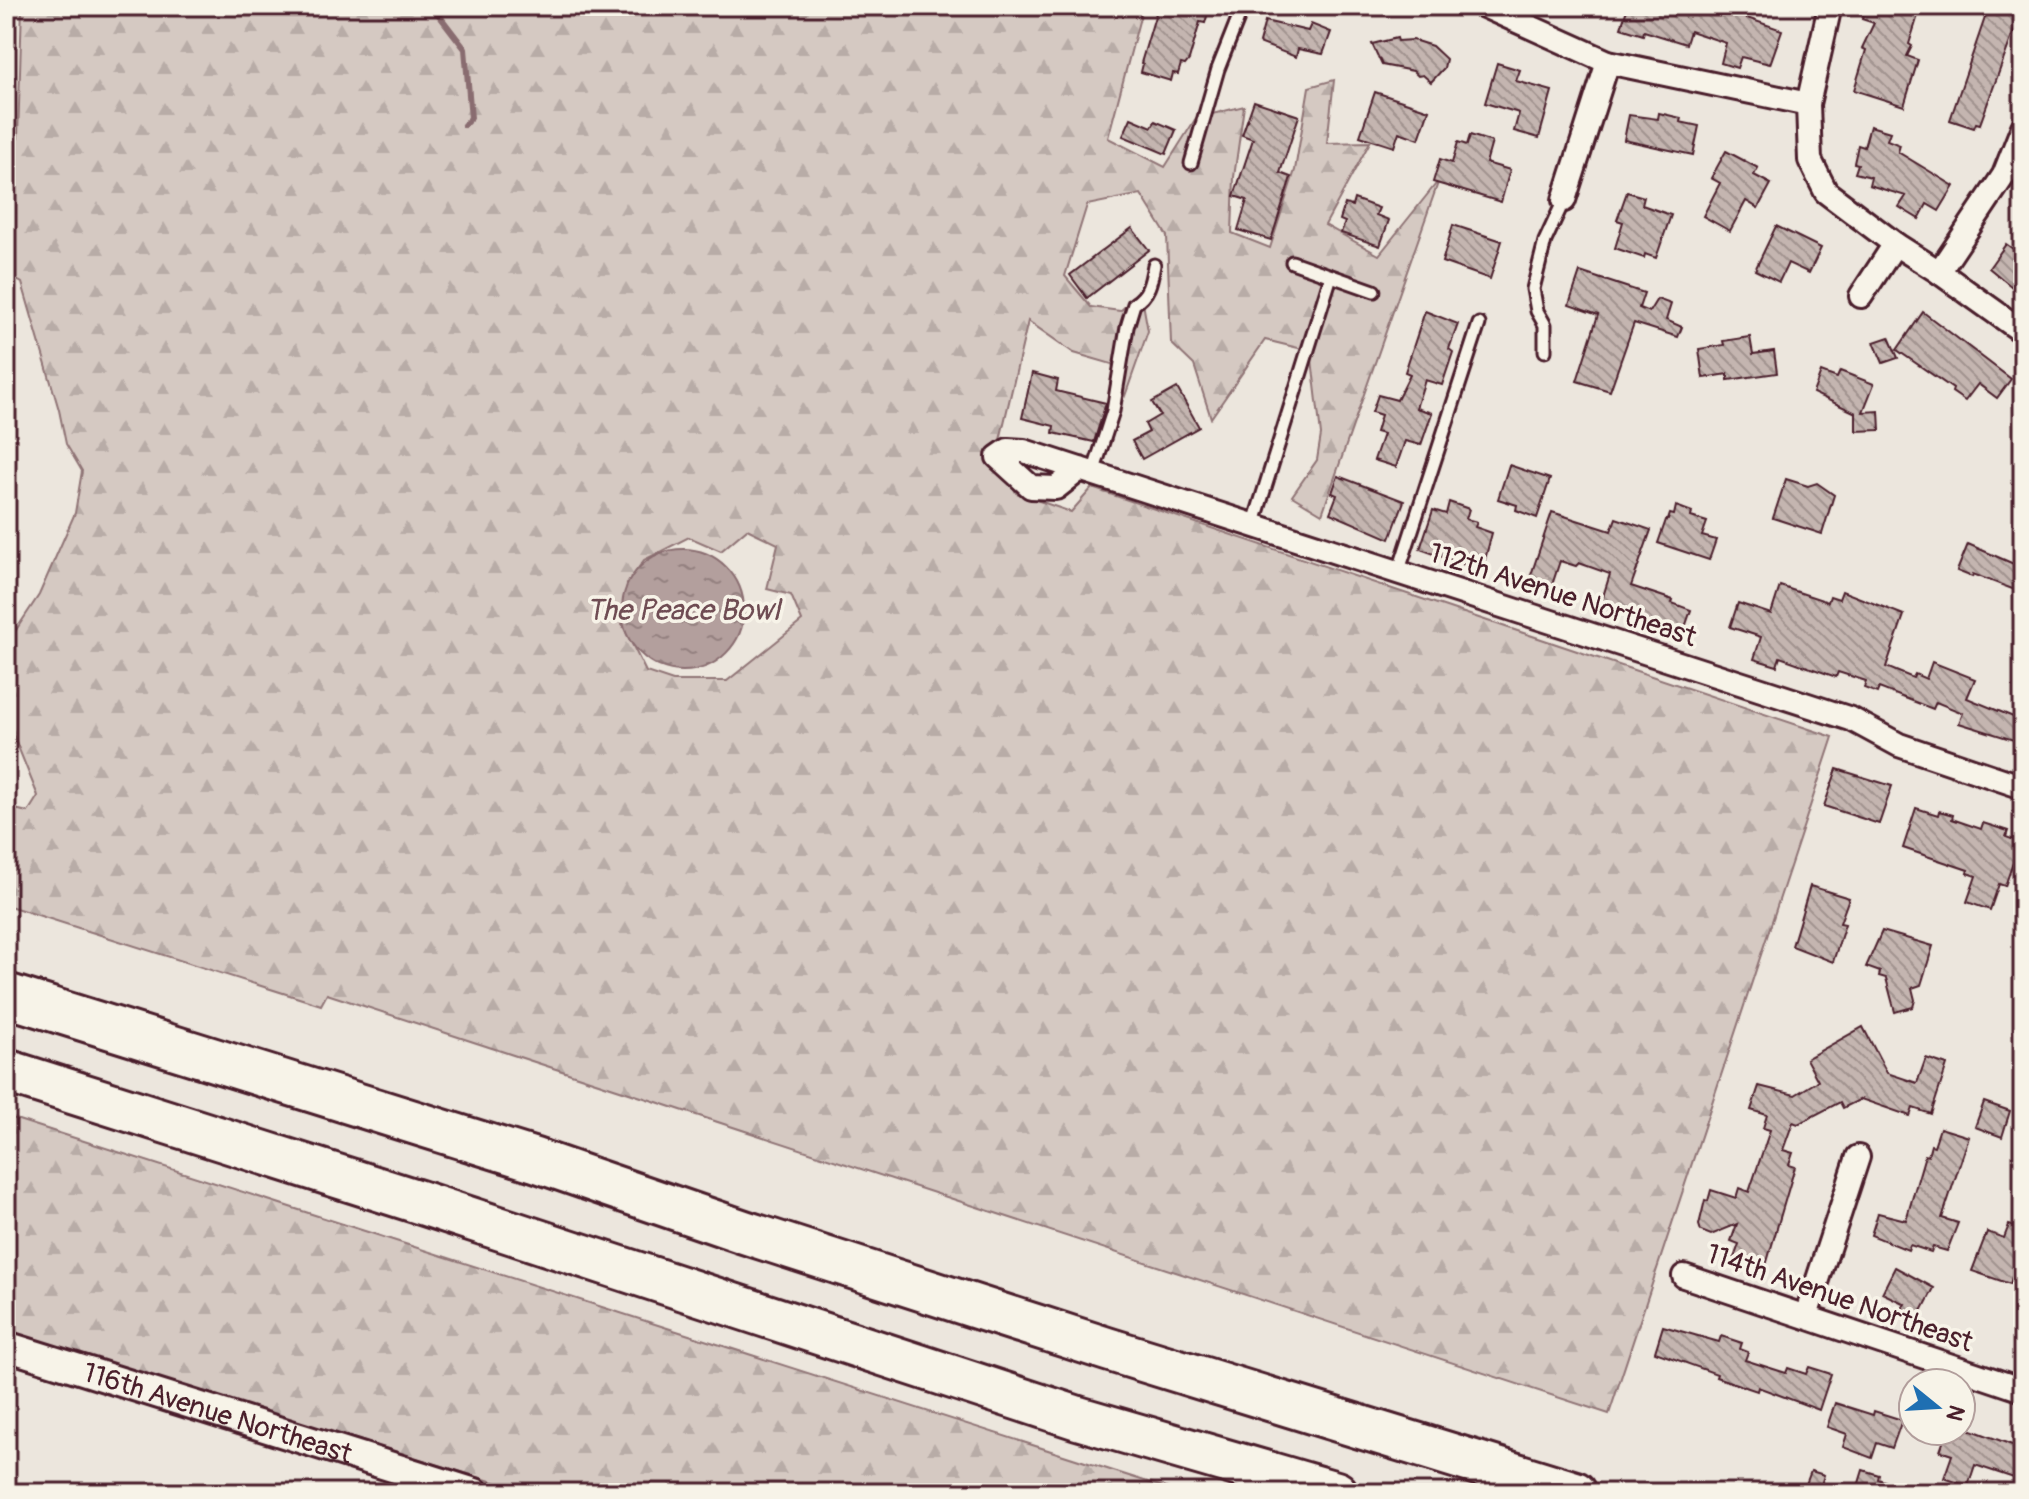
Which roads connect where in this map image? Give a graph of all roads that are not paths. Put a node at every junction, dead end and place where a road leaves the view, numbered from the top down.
1 (1243, 6) edge
2 (1830, 6) edge
3 (1492, 7) edge
4 (1608, 62) junction
5 (1808, 104) junction
6 (2023, 127) edge
7 (1191, 163) dead end
8 (1564, 200) joint
9 (1895, 244) junction
10 (1292, 262) dead end
11 (1154, 265) dead end
12 (1939, 272) junction
13 (1331, 276) junction
14 (1374, 291) dead end
15 (1861, 296) dead end
16 (1479, 324) dead end
17 (2023, 332) edge
18 (1545, 351) dead end
19 (1086, 471) joint
20 (1253, 526) junction
21 (1398, 573) junction
22 (2023, 787) edge
23 (6, 995) edge
24 (6, 1071) edge
25 (1858, 1157) dead end
26 (1684, 1276) dead end
27 (1806, 1316) junction
28 (6, 1346) edge
29 (2023, 1390) edge
30 (474, 1493) edge
31 (1336, 1493) edge
32 (1575, 1493) edge

1 - 7 lane
2 - 5 street
3 - 4 street
4 - 5 street
4 - 8 street
5 - 9 street
6 - 12 street
8 - 18 lane
9 - 12 street
9 - 15 street
10 - 13 lane
11 - 19 lane
12 - 17 street
13 - 14 lane
13 - 20 lane
16 - 21 lane
19 - 20 street, 112th Avenue Northeast
20 - 21 street, 112th Avenue Northeast
21 - 22 street, 112th Avenue Northeast
23 - 32 highway
24 - 31 highway
25 - 27 street
26 - 27 street, 114th Avenue Northeast
27 - 29 street, 114th Avenue Northeast
28 - 30 street, 116th Avenue Northeast

